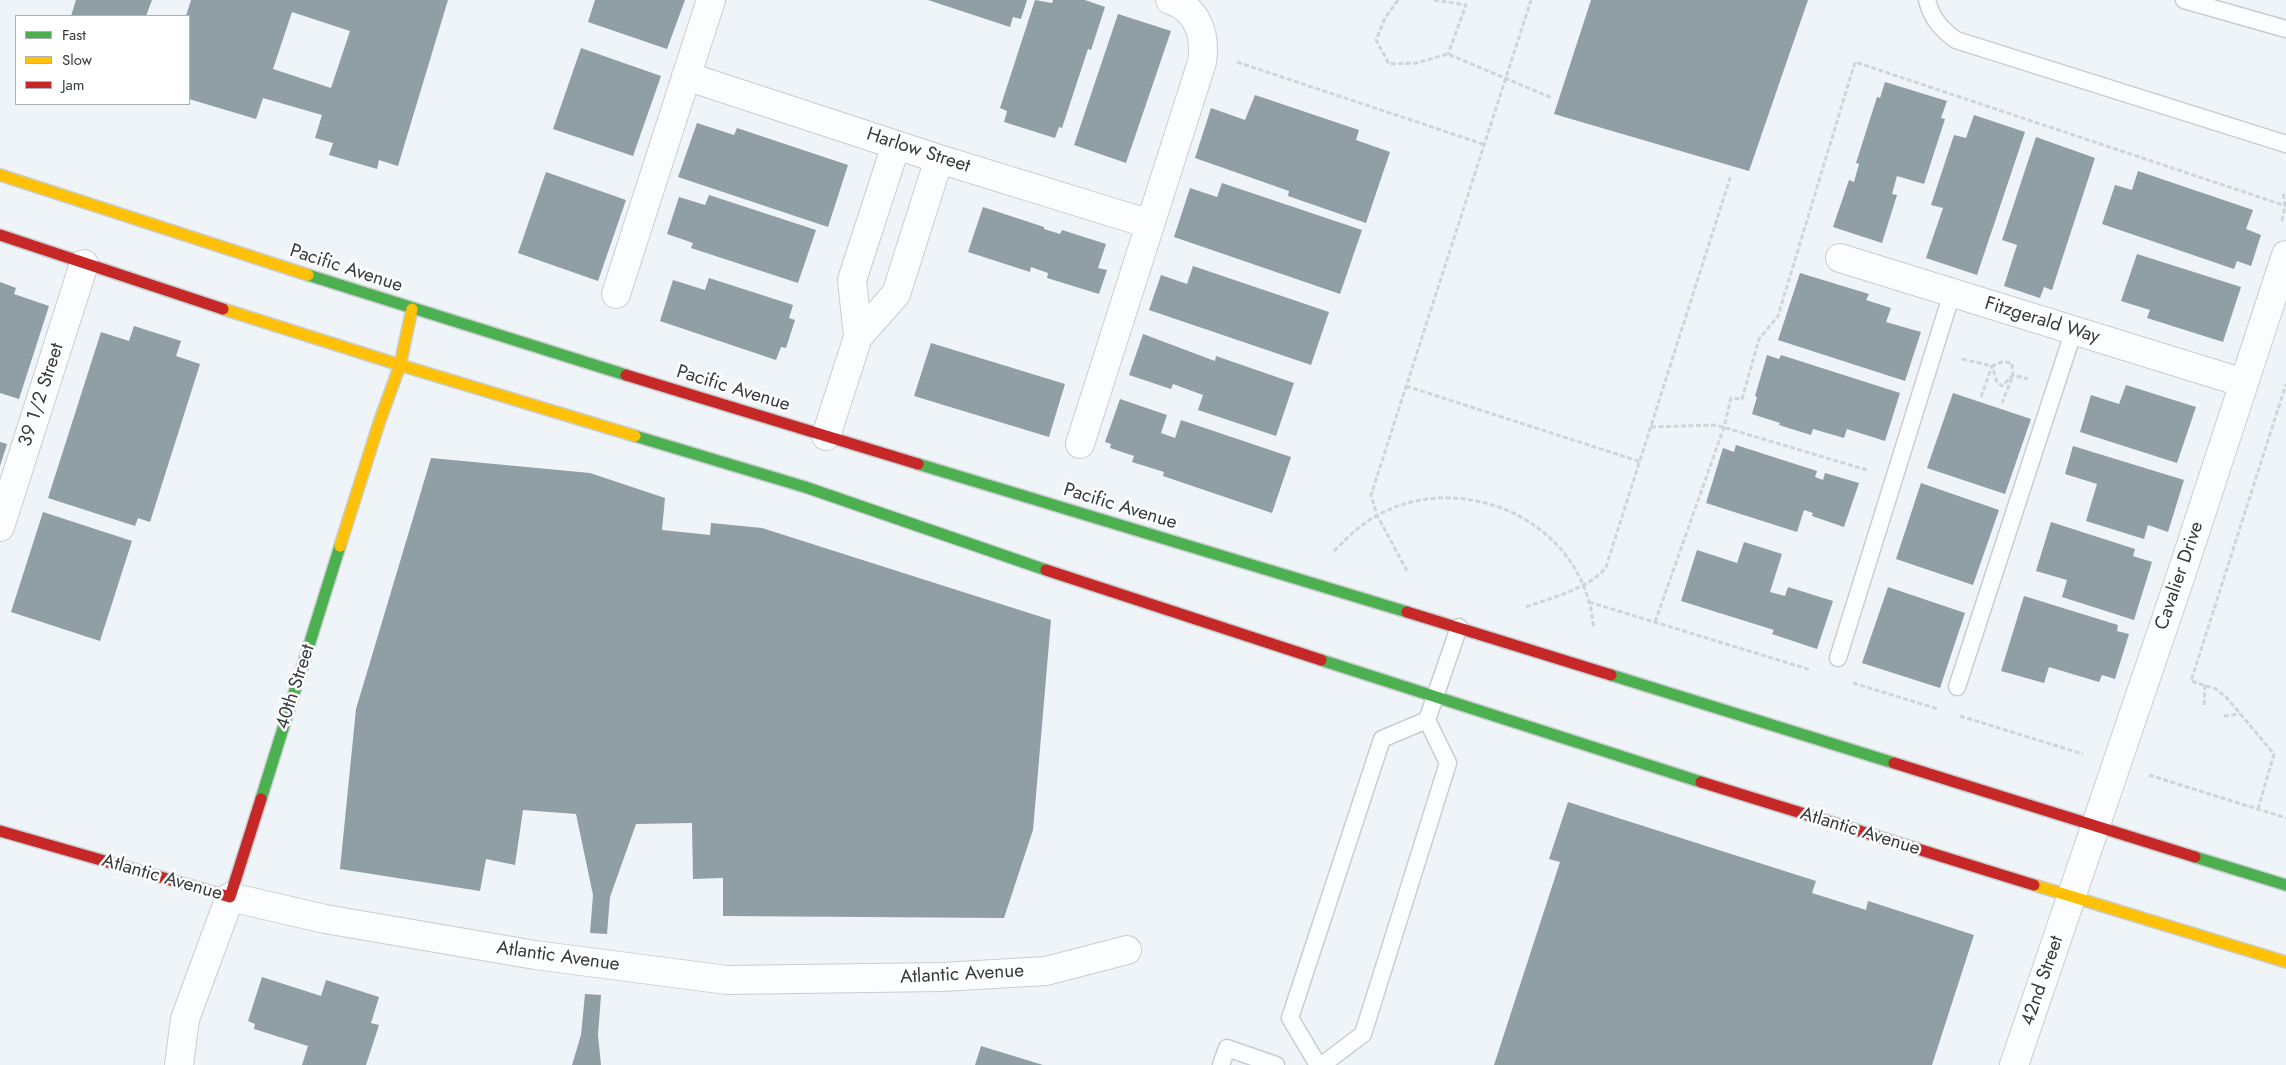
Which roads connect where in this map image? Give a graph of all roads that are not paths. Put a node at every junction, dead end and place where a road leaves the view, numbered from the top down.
1 (710, 0) edge
2 (1170, 0) edge
3 (1927, 0) edge
4 (2184, 0) edge
5 (2286, 30) edge
6 (686, 76) junction
7 (2286, 144) edge
8 (896, 145) junction
9 (939, 159) junction
10 (0, 175) edge
11 (1150, 224) junction
12 (0, 235) edge
13 (2286, 256) edge
14 (1840, 258) dead end
15 (84, 264) junction
16 (1952, 293) junction
17 (616, 294) dead end
18 (412, 309) junction
19 (2074, 330) junction
20 (858, 337) junction
21 (400, 365) junction
22 (2244, 383) junction
23 (826, 436) junction
24 (1080, 444) dead end
25 (0, 527) edge
26 (1459, 627) junction
27 (1838, 658) dead end
28 (1957, 687) dead end
29 (1436, 698) junction
30 (1427, 720) junction
31 (2096, 825) junction
32 (0, 831) edge
33 (2286, 884) edge
34 (2072, 896) junction
35 (230, 897) junction
36 (1128, 950) dead end
37 (2286, 962) edge
38 (178, 1065) edge
39 (1221, 1065) edge
40 (1276, 1065) edge
41 (1318, 1065) edge
42 (1322, 1065) edge
43 (2014, 1065) edge

1 - 6 street
2 - 11 street
3 - 7 lane
4 - 5 lane
6 - 8 street, Harlow Street
6 - 17 street
8 - 9 street, Harlow Street
8 - 20 street
9 - 11 street, Harlow Street
9 - 20 street
10 - 18 main road, Pacific Avenue
11 - 24 street
12 - 15 main road
13 - 22 street, Cavalier Drive
14 - 16 street, Fitzgerald Way
15 - 21 main road
15 - 25 street, 39 1/2 Street
16 - 19 street, Fitzgerald Way
16 - 27 lane
18 - 21 main road, 40th Street
18 - 23 main road, Pacific Avenue
19 - 22 street, Fitzgerald Way
19 - 28 lane
20 - 23 street
21 - 29 main road
21 - 35 main road, 40th Street
22 - 31 street, Cavalier Drive
23 - 26 main road, Pacific Avenue
26 - 29 lane
26 - 31 main road
29 - 30 lane
29 - 34 main road, Atlantic Avenue
30 - 41 lane
30 - 42 lane
31 - 33 main road
31 - 34 street, Cavalier Drive
32 - 35 main road, Atlantic Avenue
34 - 37 main road, Atlantic Avenue
34 - 43 street, 42nd Street
35 - 36 street, Atlantic Avenue
35 - 38 street, 40th Street
39 - 40 lane

